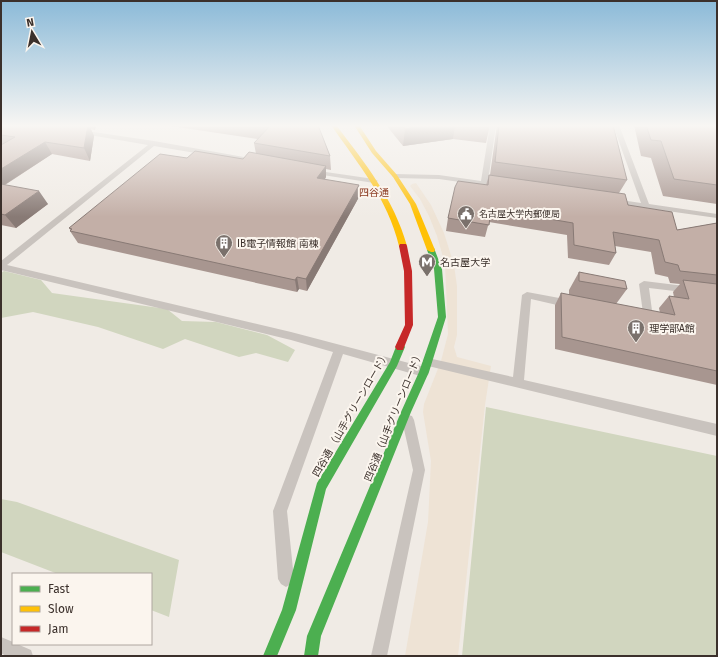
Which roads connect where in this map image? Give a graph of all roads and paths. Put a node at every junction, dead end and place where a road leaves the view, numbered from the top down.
1 (138, 156) edge
2 (224, 156) edge
3 (355, 156) edge
4 (377, 156) edge
5 (488, 156) edge
6 (627, 156) edge
7 (264, 163) edge
8 (303, 170) edge
9 (395, 176) junction
10 (374, 181) junction
11 (484, 184) junction
12 (507, 187) edge
13 (607, 200) edge
14 (646, 206) junction
15 (717, 216) edge
16 (1, 266) edge
17 (717, 293) edge
18 (579, 305) edge
19 (632, 315) edge
20 (339, 350) junction
21 (394, 363) junction
22 (426, 367) junction
23 (518, 383) junction
24 (406, 412) junction
25 (717, 430) edge
26 (289, 610) junction
27 (1, 645) edge
28 (25, 656) edge
29 (270, 656) edge
30 (311, 656) edge
31 (379, 656) edge

1 - 16 lane
2 - 7 lane
3 - 10 street, 四谷通 （山手グリーンロード）
4 - 9 street, 四谷通（山手グリーンロード）
5 - 11 lane
6 - 14 lane
8 - 10 lane
9 - 11 lane
9 - 22 street, 四谷通（山手グリーンロード）
10 - 21 street, 四谷通 （山手グリーンロード）
11 - 12 lane
13 - 14 lane
14 - 15 lane
16 - 20 lane
17 - 19 lane
18 - 23 lane
20 - 21 lane
20 - 26 lane
21 - 22 lane
21 - 26 street, 四谷通 （山手グリーンロード）
22 - 23 lane
22 - 24 street, 四谷通（山手グリーンロード）
23 - 25 lane
24 - 30 street, 四谷通（山手グリーンロード）
24 - 31 lane
26 - 29 street, 四谷通 （山手グリーンロード）
27 - 28 lane

